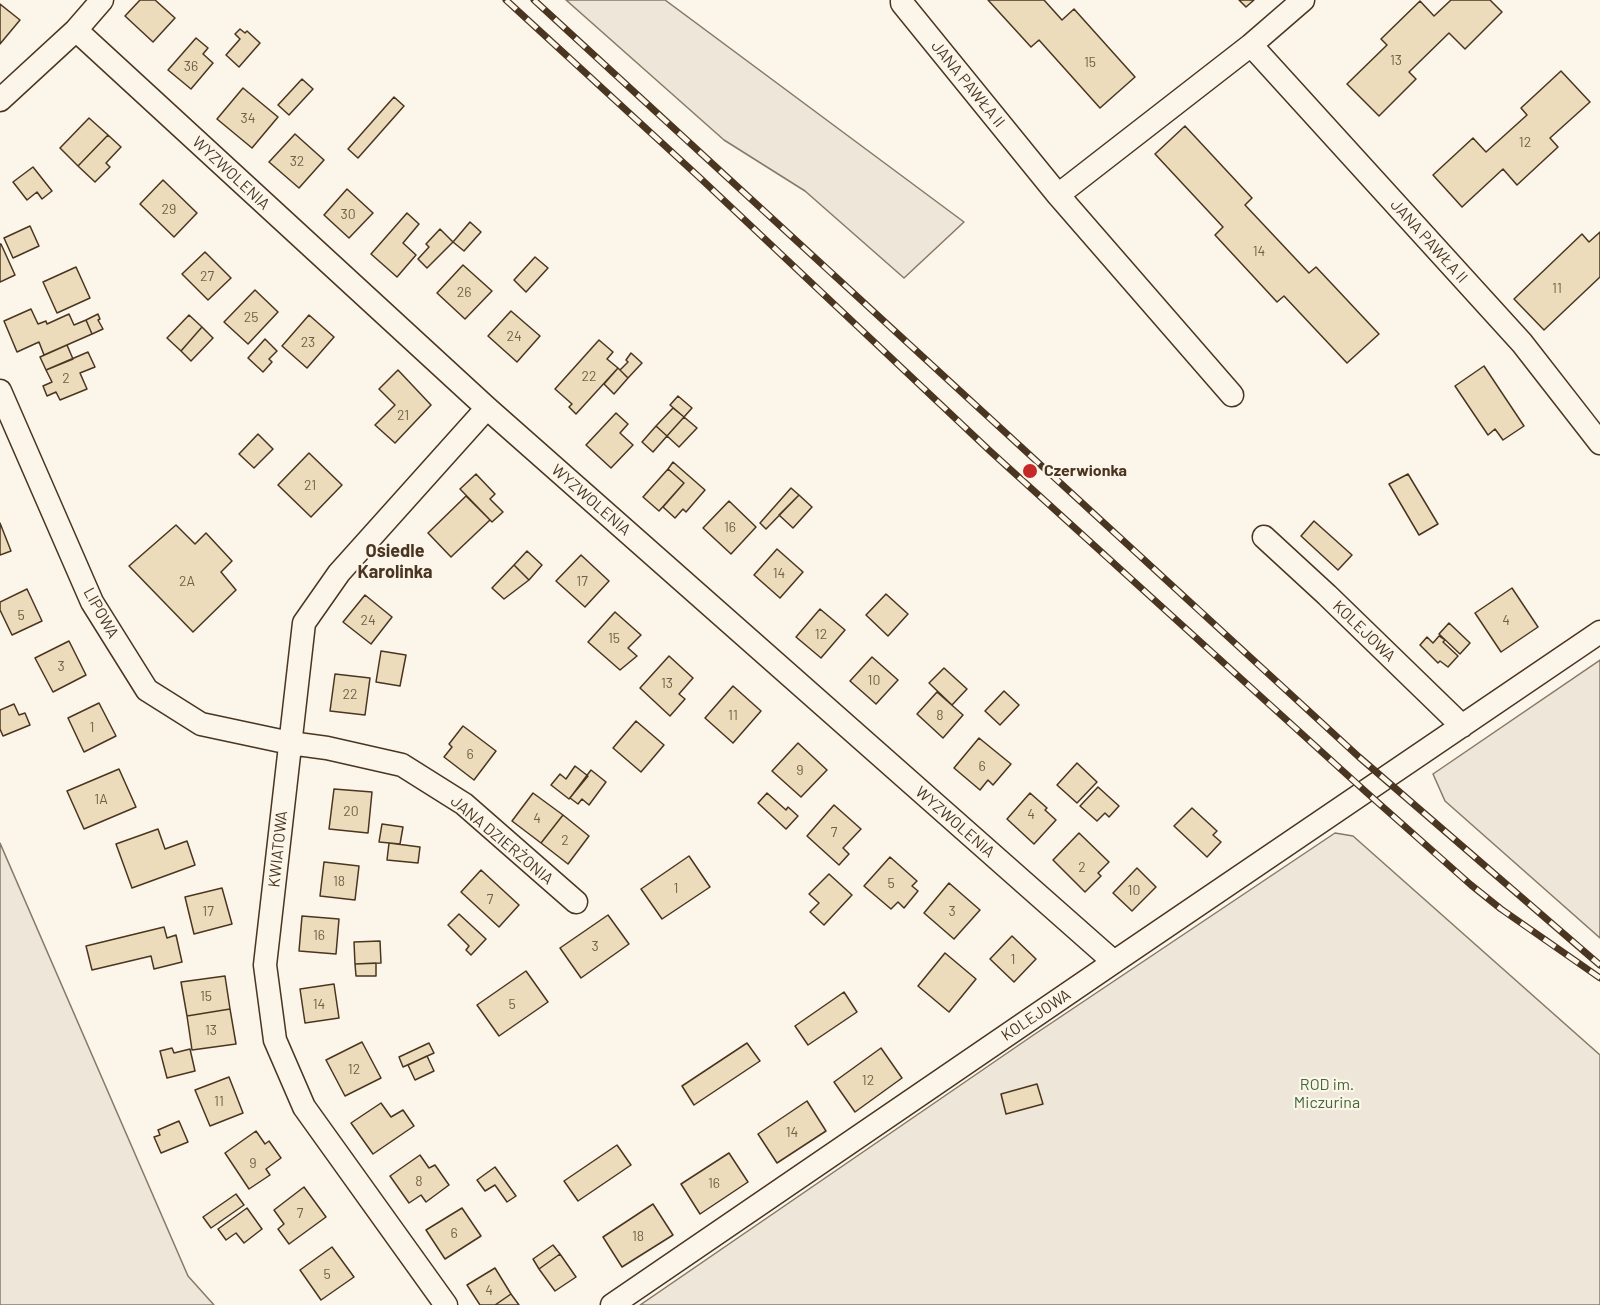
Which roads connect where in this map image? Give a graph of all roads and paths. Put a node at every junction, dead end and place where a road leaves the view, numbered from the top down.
1 (102, 0) edge
2 (902, 0) edge
3 (1303, 0) edge
4 (76, 30) junction
5 (1251, 45) junction
6 (0, 100) edge
7 (1058, 195) junction
8 (0, 391) edge
9 (1232, 394) dead end
10 (487, 408) junction
11 (1600, 443) edge
12 (1264, 537) dead end
13 (1600, 632) edge
14 (1462, 726) junction
15 (290, 742) junction
16 (576, 902) dead end
17 (1114, 962) junction
18 (446, 1305) edge
19 (612, 1305) edge

1 - 4 street
2 - 7 street, JANA PAWŁA II
3 - 5 street
4 - 6 street
4 - 10 street, WYZWOLENIA
5 - 7 street
5 - 11 street, JANA PAWŁA II
7 - 9 street, JANA PAWŁA II
8 - 15 street, LIPOWA
10 - 15 street, KWIATOWA
10 - 17 street, WYZWOLENIA
12 - 14 street, KOLEJOWA
13 - 14 street, KOLEJOWA
14 - 17 street, KOLEJOWA
15 - 16 street, JANA DZIERŻONIA
15 - 18 street, KWIATOWA
17 - 19 street, KOLEJOWA

